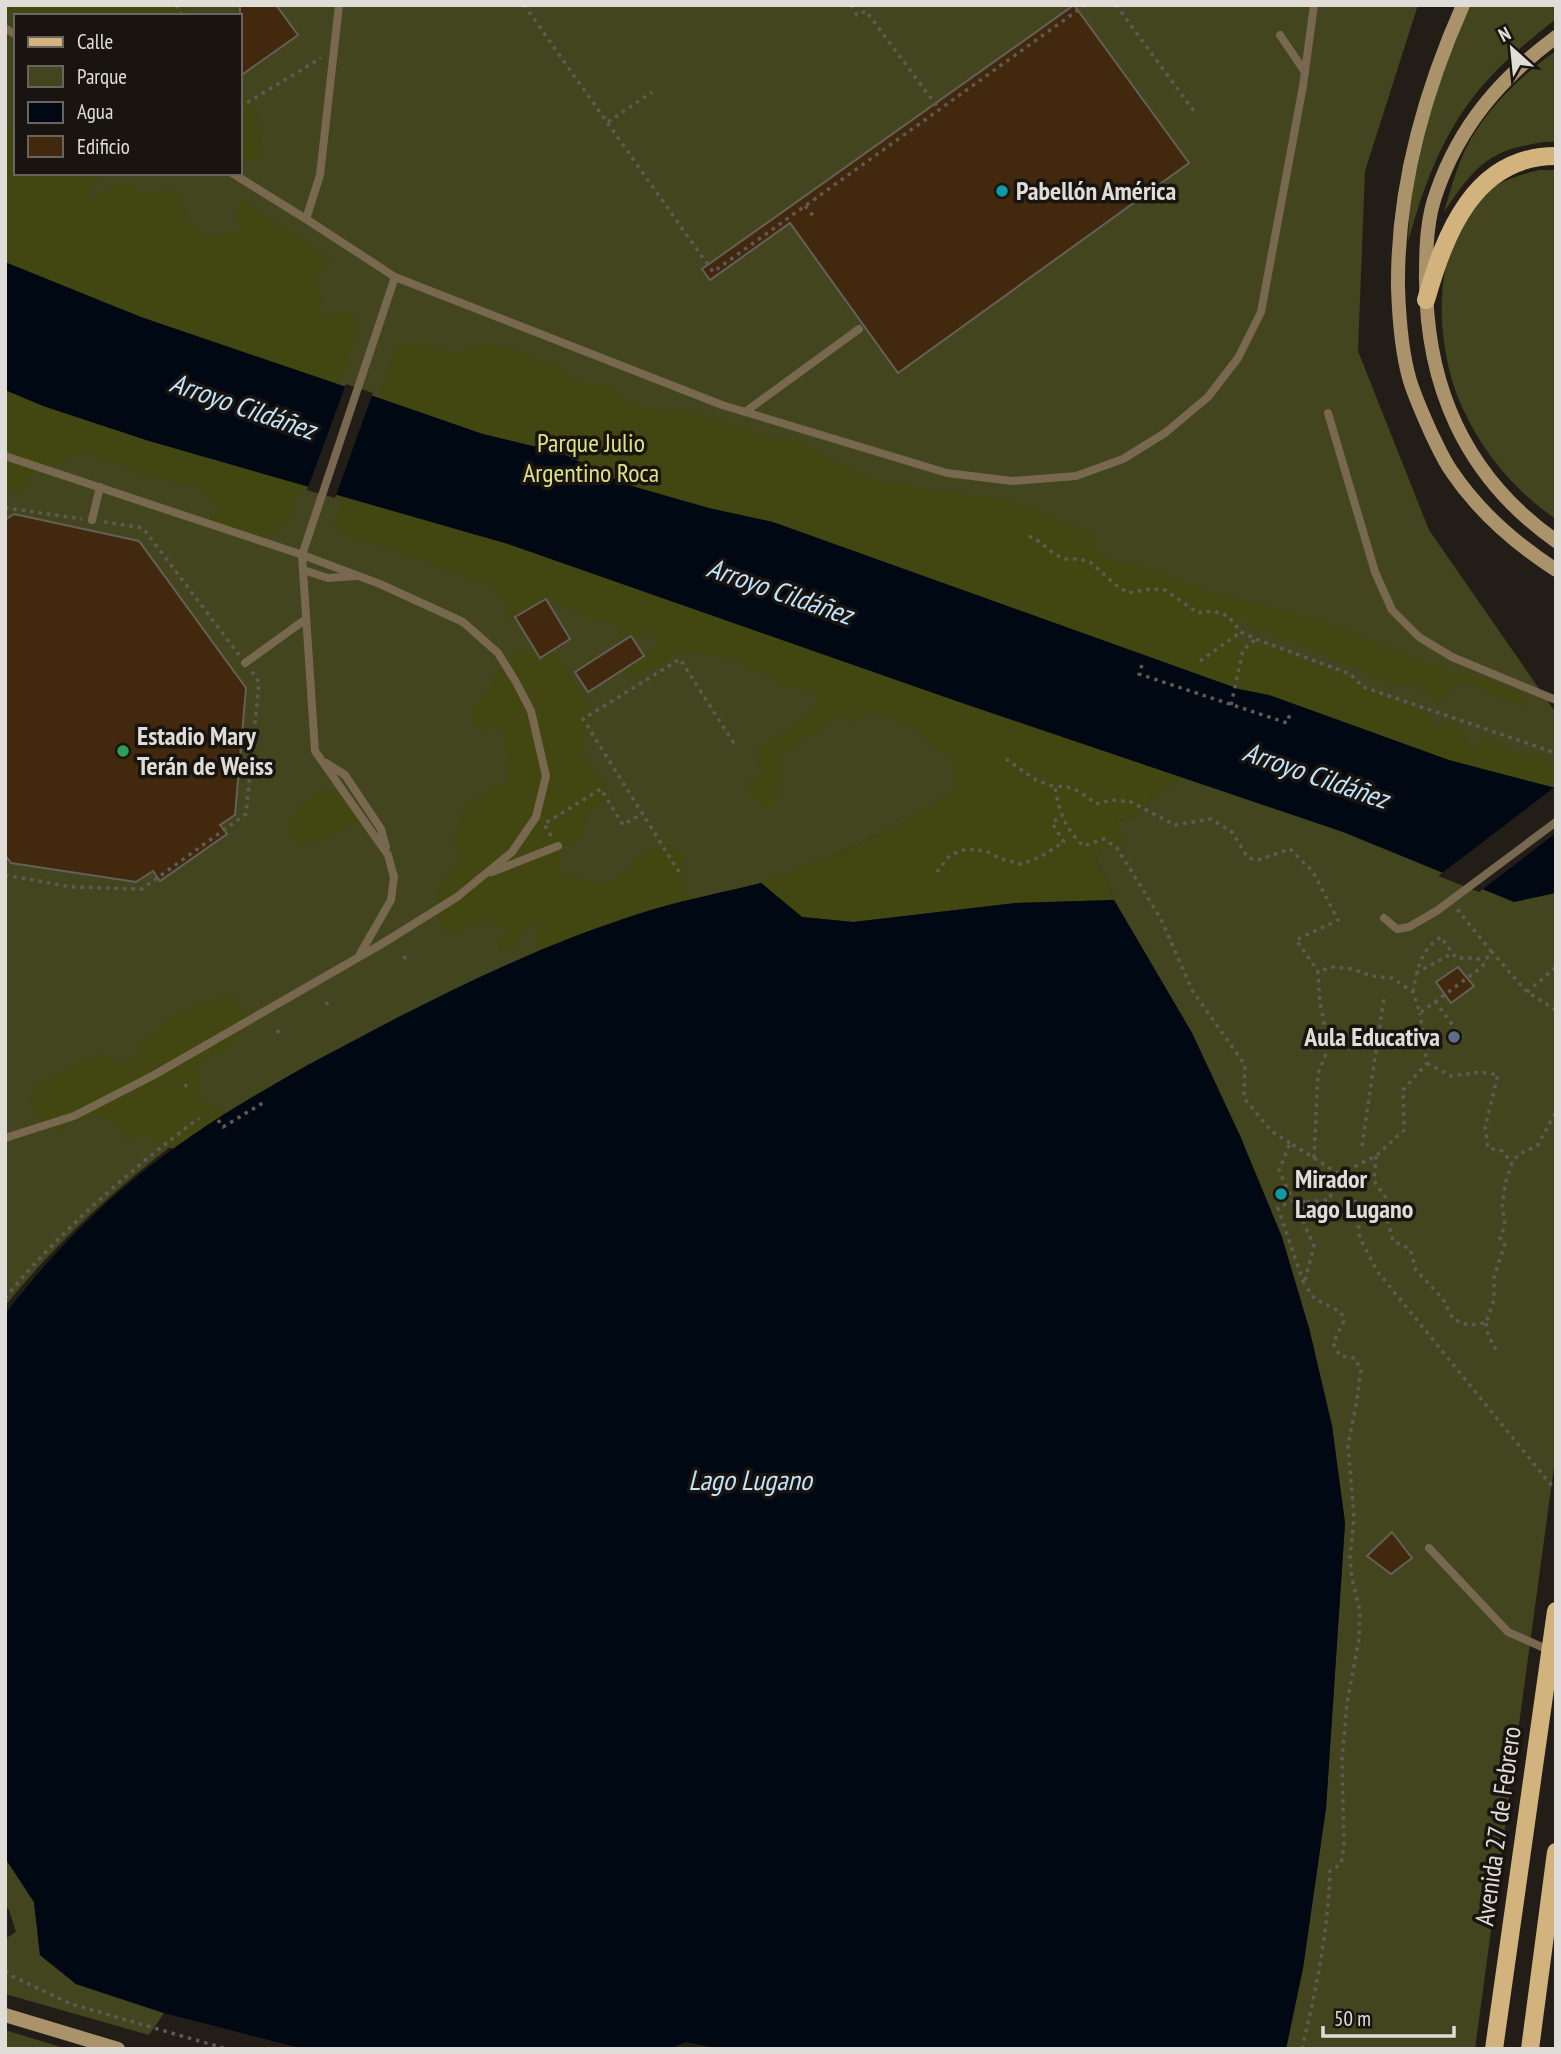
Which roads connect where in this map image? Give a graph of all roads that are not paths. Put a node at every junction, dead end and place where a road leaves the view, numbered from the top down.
1 (339, 5) edge
2 (1314, 5) edge
3 (1463, 5) edge
4 (1280, 35) dead end
5 (1556, 37) edge
6 (1305, 72) junction
7 (1556, 156) edge
8 (235, 175) edge
9 (306, 219) junction
10 (395, 277) junction
11 (1426, 300) junction
12 (859, 329) dead end
13 (745, 412) junction
14 (1328, 413) dead end
15 (5, 456) edge
16 (100, 487) junction
17 (92, 520) road end
18 (1556, 541) edge
19 (302, 555) junction
20 (303, 570) junction
21 (1556, 570) edge
22 (359, 576) junction
23 (306, 619) junction
24 (245, 663) road end
25 (1556, 699) edge
26 (1556, 822) edge
27 (558, 846) road end
28 (482, 876) junction
29 (1384, 918) dead end
30 (358, 958) junction
31 (5, 1138) edge
32 (1429, 1548) dead end
33 (1556, 1611) edge
34 (1549, 1650) junction
35 (1556, 1852) edge
36 (5, 2015) edge
37 (118, 2049) edge
38 (1493, 2049) edge
39 (1530, 2049) edge

1 - 9 lane
2 - 6 lane
3 - 21 main road
4 - 6 lane
5 - 11 main road
6 - 13 lane
7 - 11 main road
8 - 9 lane
9 - 10 lane
10 - 13 lane
10 - 19 lane
11 - 18 main road
12 - 13 lane
14 - 25 lane
15 - 16 lane
16 - 17 lane
16 - 19 lane
19 - 20 lane
19 - 22 lane
20 - 22 lane
20 - 23 lane
22 - 28 lane
23 - 24 lane
23 - 30 lane
26 - 29 lane
27 - 28 lane
28 - 30 lane
30 - 31 lane
32 - 34 lane
33 - 34 main road, Avenida 27 de Febrero
34 - 38 main road, Avenida 27 de Febrero
35 - 39 main road
36 - 37 main road

